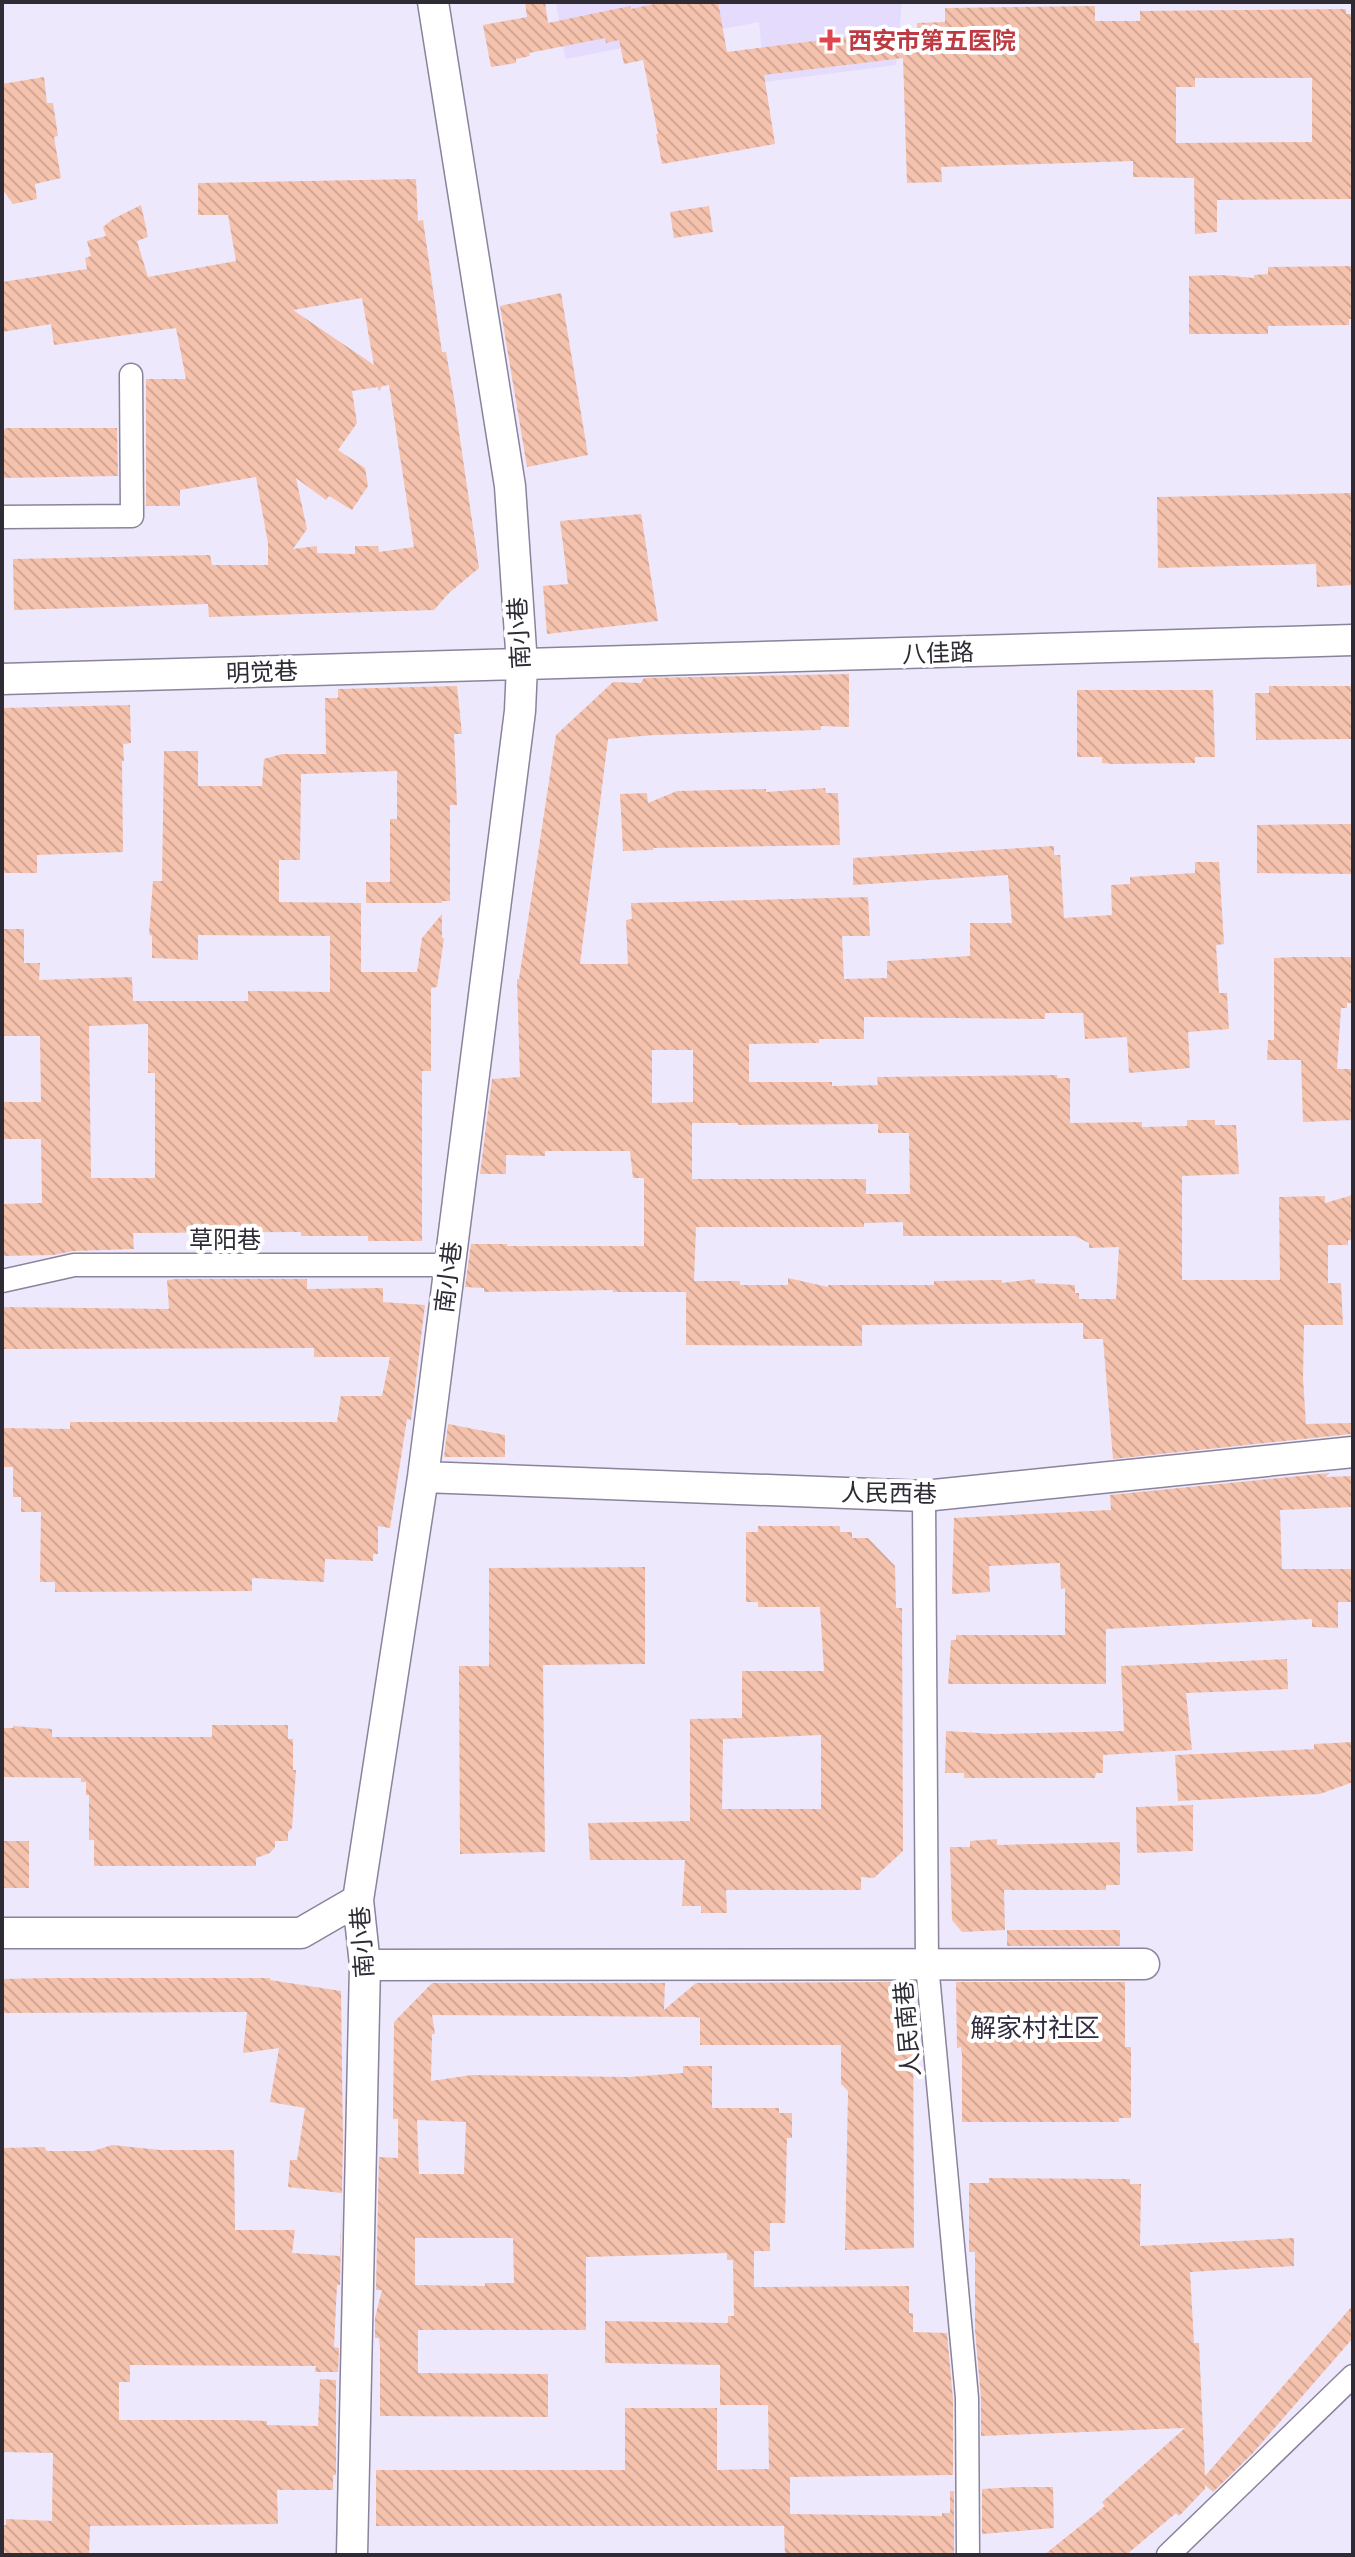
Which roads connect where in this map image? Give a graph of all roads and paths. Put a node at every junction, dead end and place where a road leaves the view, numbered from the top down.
1 (433, 2) edge
2 (131, 375) dead end
3 (2, 517) edge
4 (1353, 640) edge
5 (522, 665) junction
6 (2, 679) edge
7 (449, 1265) junction
8 (2, 1281) edge
9 (1353, 1452) edge
10 (423, 1477) junction
11 (924, 1496) junction
12 (358, 1900) junction
13 (2, 1933) edge
14 (927, 1964) junction
15 (1144, 1964) dead end
16 (365, 1965) junction
17 (1353, 2376) edge
18 (352, 2555) edge
19 (968, 2555) edge
20 (1168, 2555) edge

1 - 5 street, 南小巷
2 - 3 street
4 - 5 street, 八佳路
5 - 6 street, 明觉巷
5 - 7 street, 南小巷
7 - 8 street, 草阳巷
7 - 10 street, 南小巷
9 - 11 street, 人民西巷
10 - 11 street, 人民西巷
10 - 12 street, 南小巷
11 - 14 street, 人民南巷
12 - 13 street
12 - 16 street, 南小巷
14 - 15 street
14 - 16 street
14 - 19 street, 人民南巷
16 - 18 street, 南小巷
17 - 20 street

